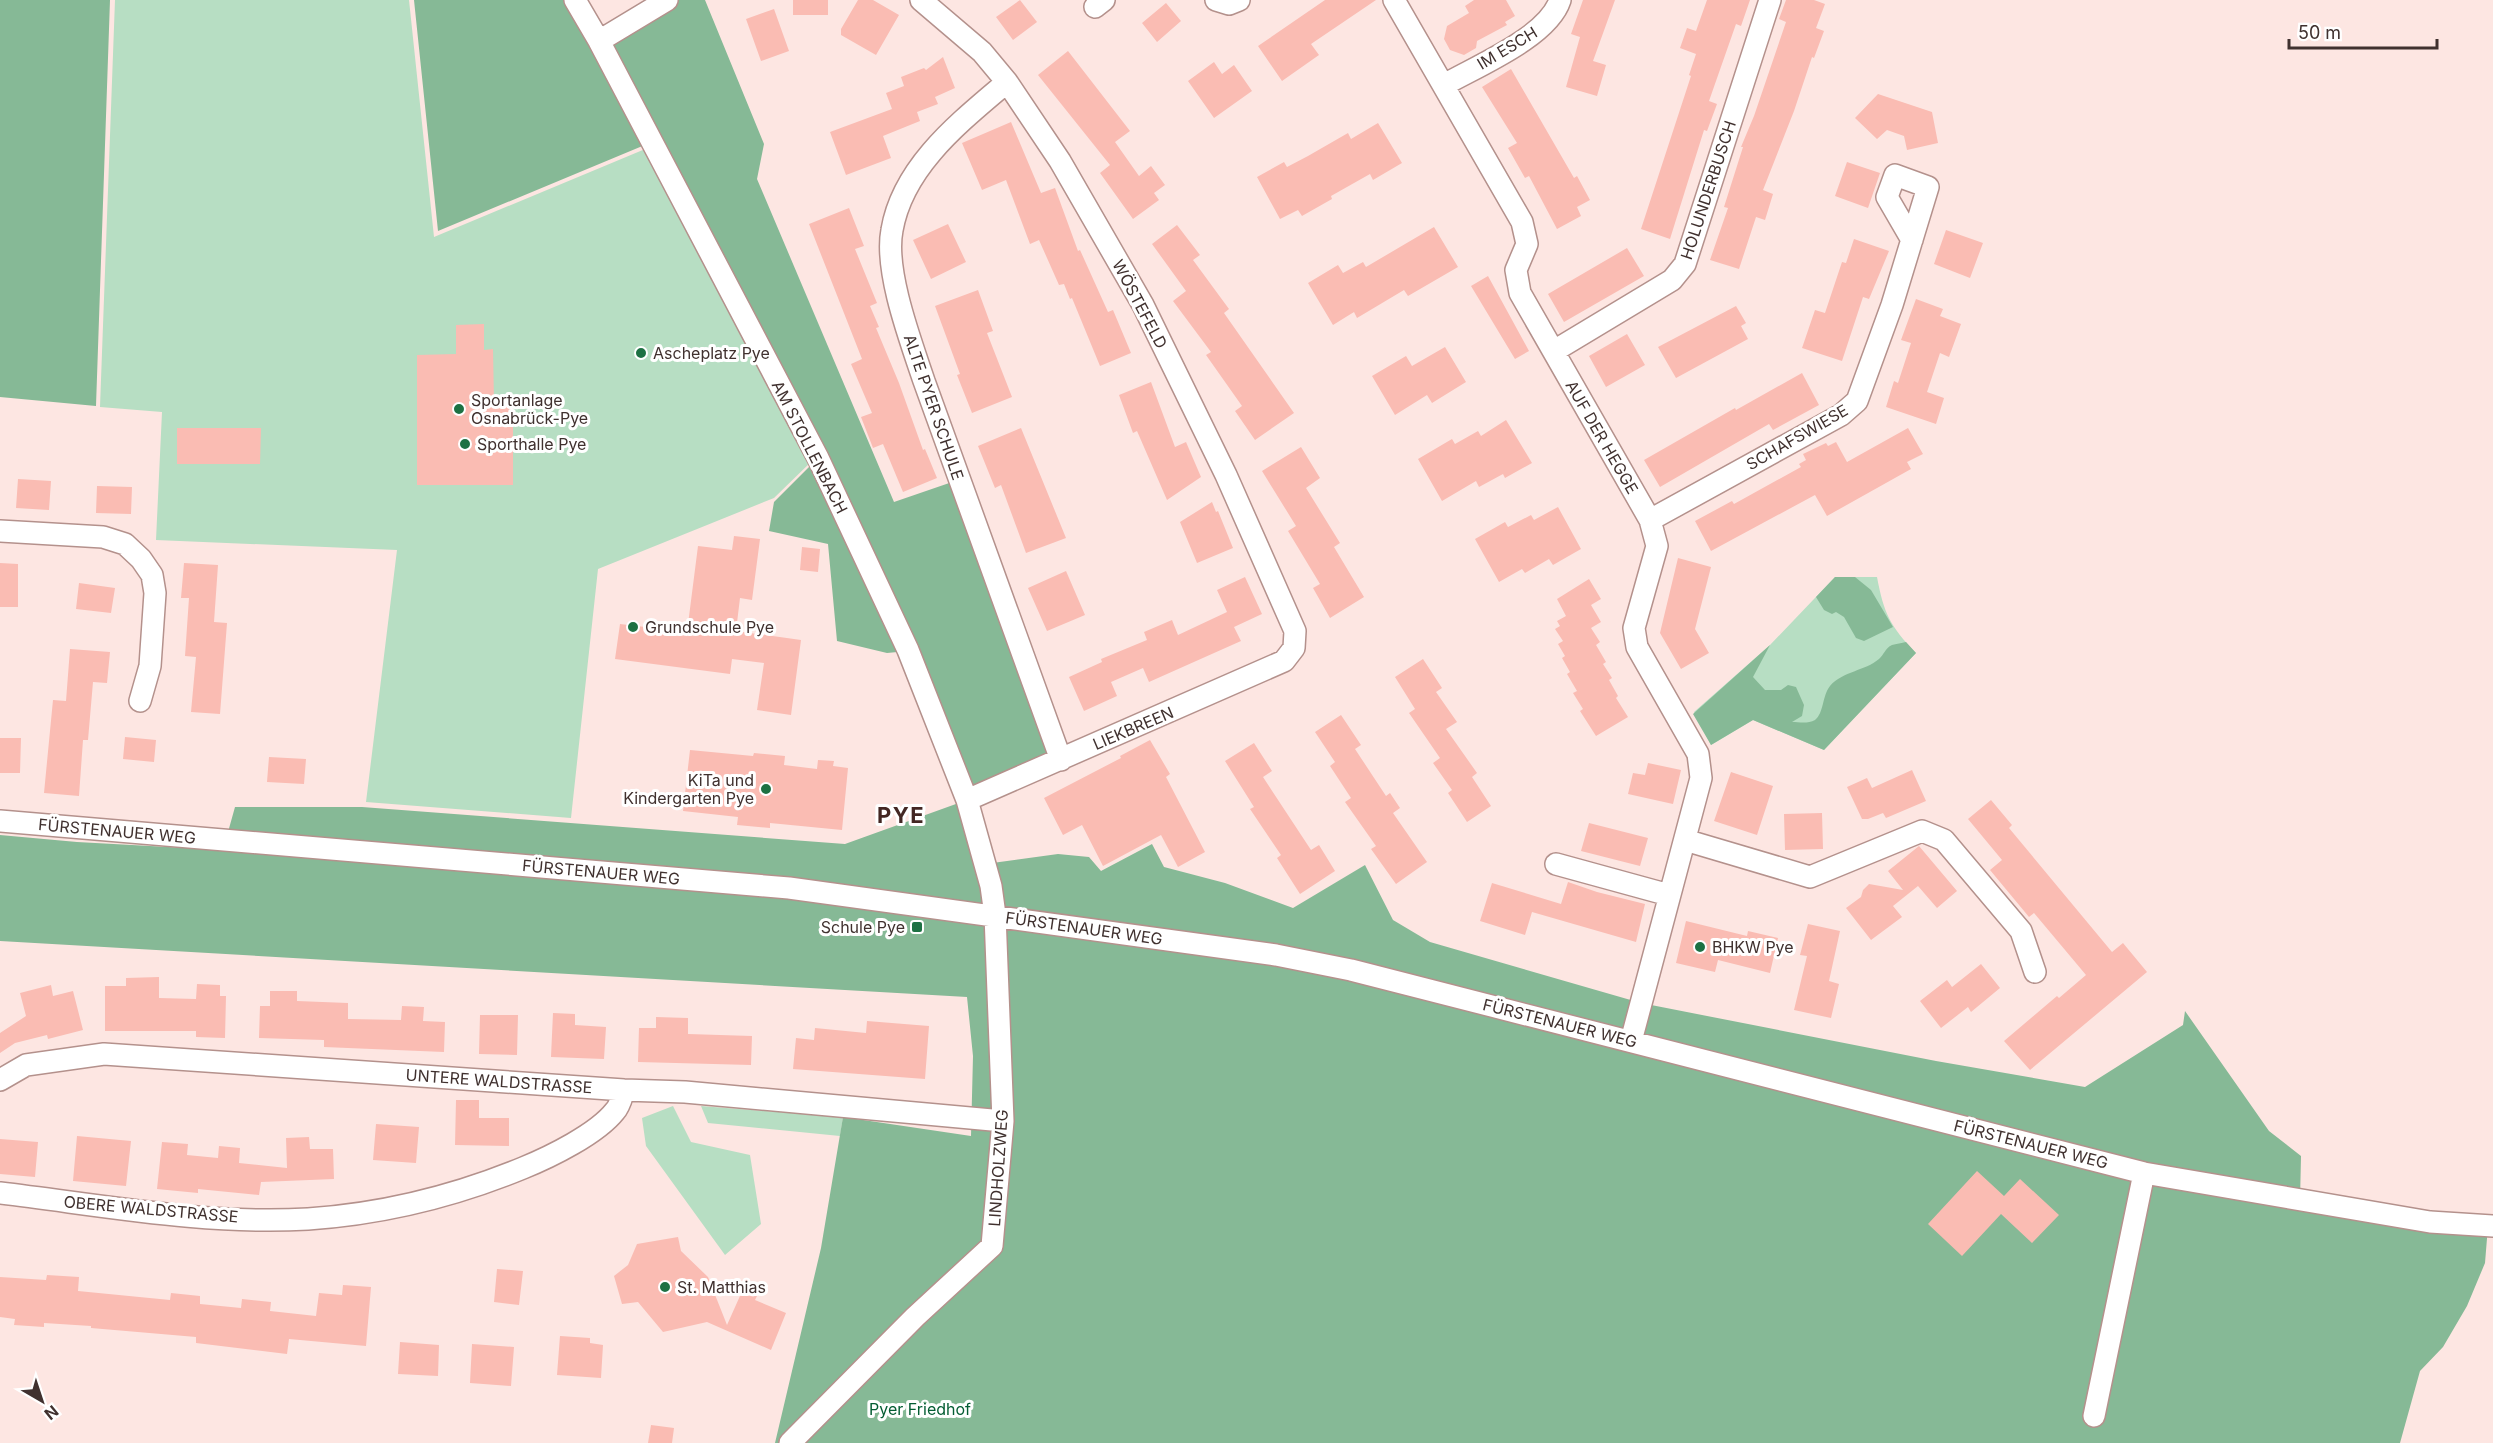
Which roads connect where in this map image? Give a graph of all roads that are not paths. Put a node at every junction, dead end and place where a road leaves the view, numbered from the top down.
1 (575, 0) edge
2 (667, 0) edge
3 (921, 0) edge
4 (1216, 0) edge
5 (1239, 0) edge
6 (1394, 0) edge
7 (1560, 0) edge
8 (1770, 0) edge
9 (599, 41) junction
10 (1007, 82) junction
11 (1444, 85) junction
12 (1912, 240) dead end
13 (1554, 351) junction
14 (1650, 520) junction
15 (0, 531) edge
16 (1294, 648) joint
17 (140, 701) dead end
18 (1061, 760) junction
19 (967, 800) junction
20 (0, 821) edge
21 (1685, 840) junction
22 (1557, 864) dead end
23 (1669, 895) junction
24 (995, 915) junction
25 (2035, 972) dead end
26 (1631, 1041) junction
27 (0, 1080) edge
28 (624, 1090) junction
29 (1003, 1121) junction
30 (2145, 1173) junction
31 (0, 1193) edge
32 (2493, 1226) edge
33 (2094, 1416) dead end
34 (790, 1443) edge

1 - 9 street, AM STOLLENBACH
2 - 9 street
3 - 10 street, WÖSTEFELD
4 - 5 street
6 - 11 street, AUF DER HEGGE
7 - 11 street, IM ESCH
8 - 13 street, HOLUNDERBUSCH
9 - 19 street, AM STOLLENBACH
10 - 16 street, WÖSTEFELD
10 - 18 street, ALTE PYER SCHULE
11 - 13 street, AUF DER HEGGE
12 - 14 street, SCHAFSWIESE
13 - 14 street, AUF DER HEGGE
14 - 21 street, AUF DER HEGGE
15 - 17 street
16 - 18 street, LIEKBREEN
18 - 19 street, LIEKBREEN
19 - 24 street, AM STOLLENBACH
20 - 24 street, FÜRSTENAUER WEG
21 - 23 street, AUF DER HEGGE
21 - 25 street
22 - 23 street
23 - 26 street, AUF DER HEGGE
24 - 26 street, FÜRSTENAUER WEG
24 - 29 street, LINDHOLZWEG
26 - 30 street, FÜRSTENAUER WEG
27 - 28 street, UNTERE WALDSTRASSE
28 - 29 street, UNTERE WALDSTRASSE
28 - 31 street, OBERE WALDSTRASSE
29 - 34 street, LINDHOLZWEG
30 - 32 street, FÜRSTENAUER WEG
30 - 33 street

